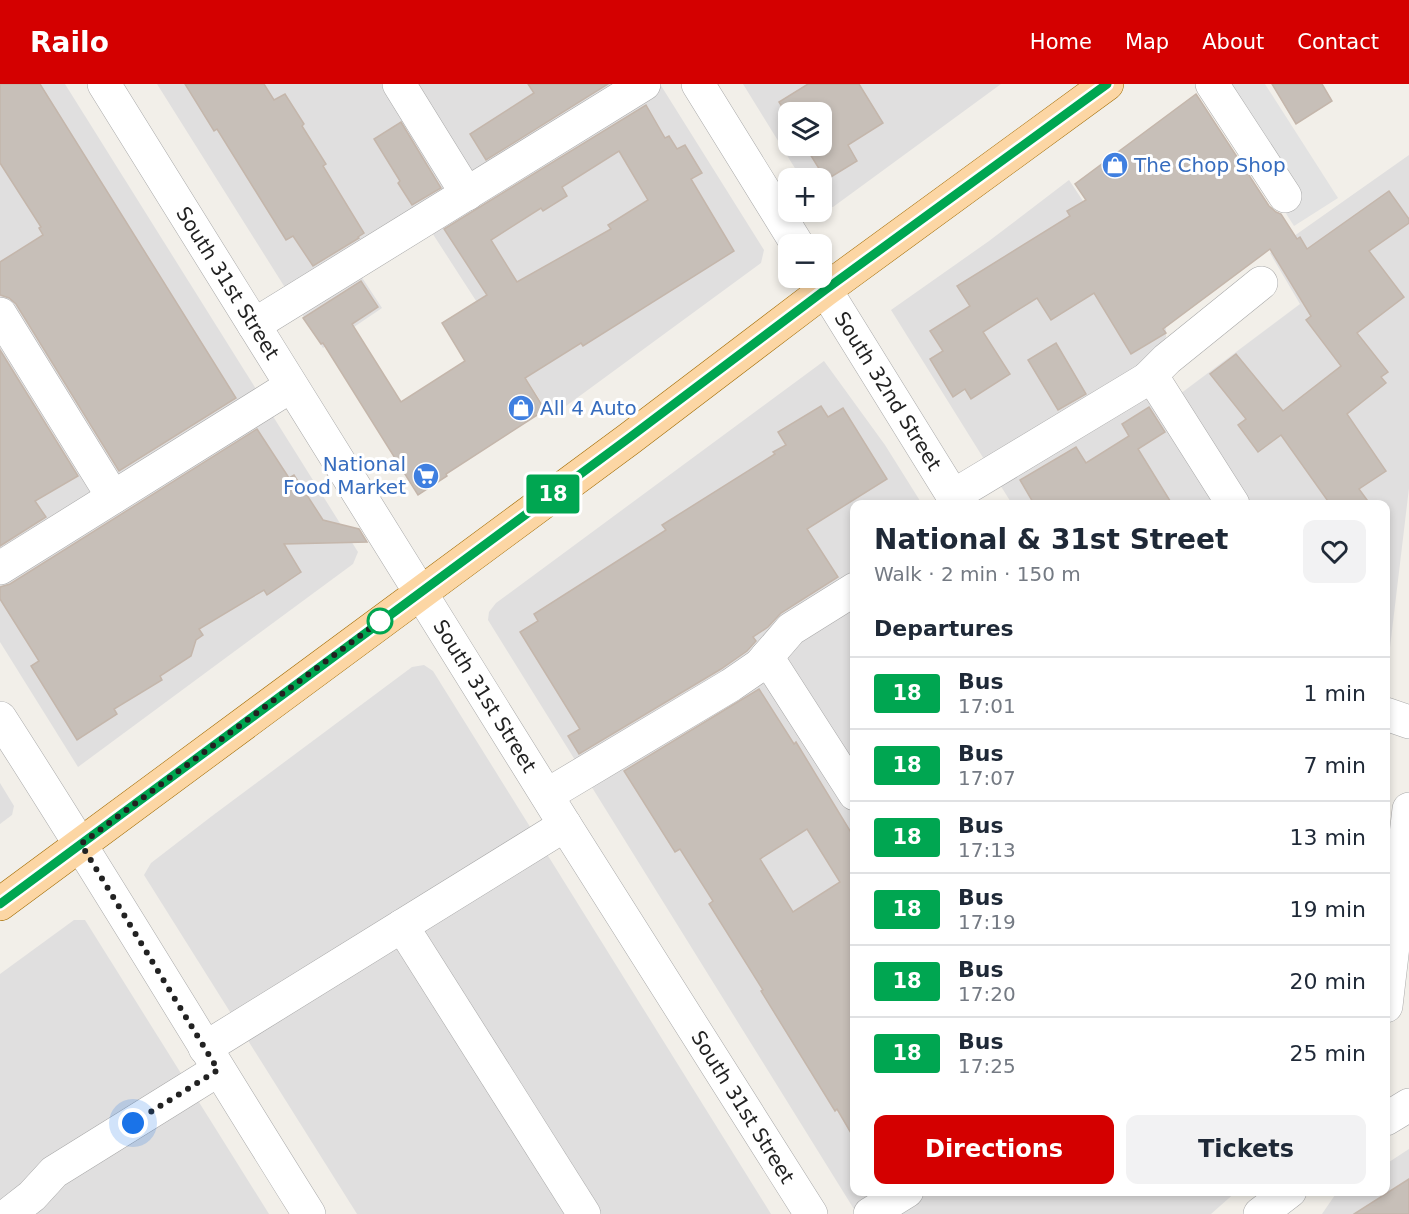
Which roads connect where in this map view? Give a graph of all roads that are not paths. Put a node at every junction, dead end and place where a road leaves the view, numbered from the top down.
1 (104, 84) edge
2 (399, 84) edge
3 (644, 84) edge
4 (698, 84) edge
5 (1107, 84) edge
6 (1212, 84) edge
7 (467, 194) junction
8 (1285, 196) dead end
9 (791, 234) edge
10 (832, 276) edge
11 (1261, 283) dead end
12 (816, 288) edge
13 (823, 288) edge
14 (0, 314) edge
15 (254, 326) junction
16 (1147, 379) junction
17 (291, 386) junction
18 (113, 497) junction
19 (955, 500) edge
20 (1230, 500) edge
21 (0, 568) edge
22 (420, 592) junction
23 (850, 592) edge
24 (767, 657) junction
25 (1390, 715) edge
26 (0, 718) edge
27 (1409, 722) edge
28 (850, 786) edge
29 (546, 795) junction
30 (1409, 809) edge
31 (565, 825) junction
32 (81, 844) junction
33 (0, 904) edge
34 (402, 926) junction
35 (1391, 929) edge
36 (1390, 944) edge
37 (212, 1059) junction
38 (1409, 1105) edge
39 (1390, 1117) edge
40 (899, 1196) edge
41 (1258, 1196) edge
42 (1283, 1196) edge
43 (21, 1210) edge
44 (309, 1214) edge
45 (584, 1214) edge
46 (811, 1214) edge
47 (870, 1214) edge
48 (1245, 1214) edge
49 (1260, 1214) edge

1 - 15 street, South 31st Street
2 - 7 street
3 - 7 street
4 - 9 street
5 - 10 main road
6 - 8 street
7 - 15 street
11 - 16 street
12 - 22 main road
13 - 19 street, South 32nd Street
14 - 18 street
15 - 17 street, South 31st Street
16 - 19 street
16 - 20 street
17 - 18 street
17 - 22 street, South 31st Street
18 - 21 street
22 - 29 street, South 31st Street
22 - 32 main road
23 - 24 street
24 - 28 street
24 - 29 street
25 - 27 street
26 - 32 street
29 - 31 street, South 31st Street
30 - 35 street
31 - 34 street
31 - 46 street, South 31st Street
32 - 33 main road
32 - 37 street
34 - 37 street
34 - 45 street
35 - 36 street
37 - 43 street
37 - 44 street
38 - 39 street
40 - 47 street
41 - 48 street
42 - 49 street

